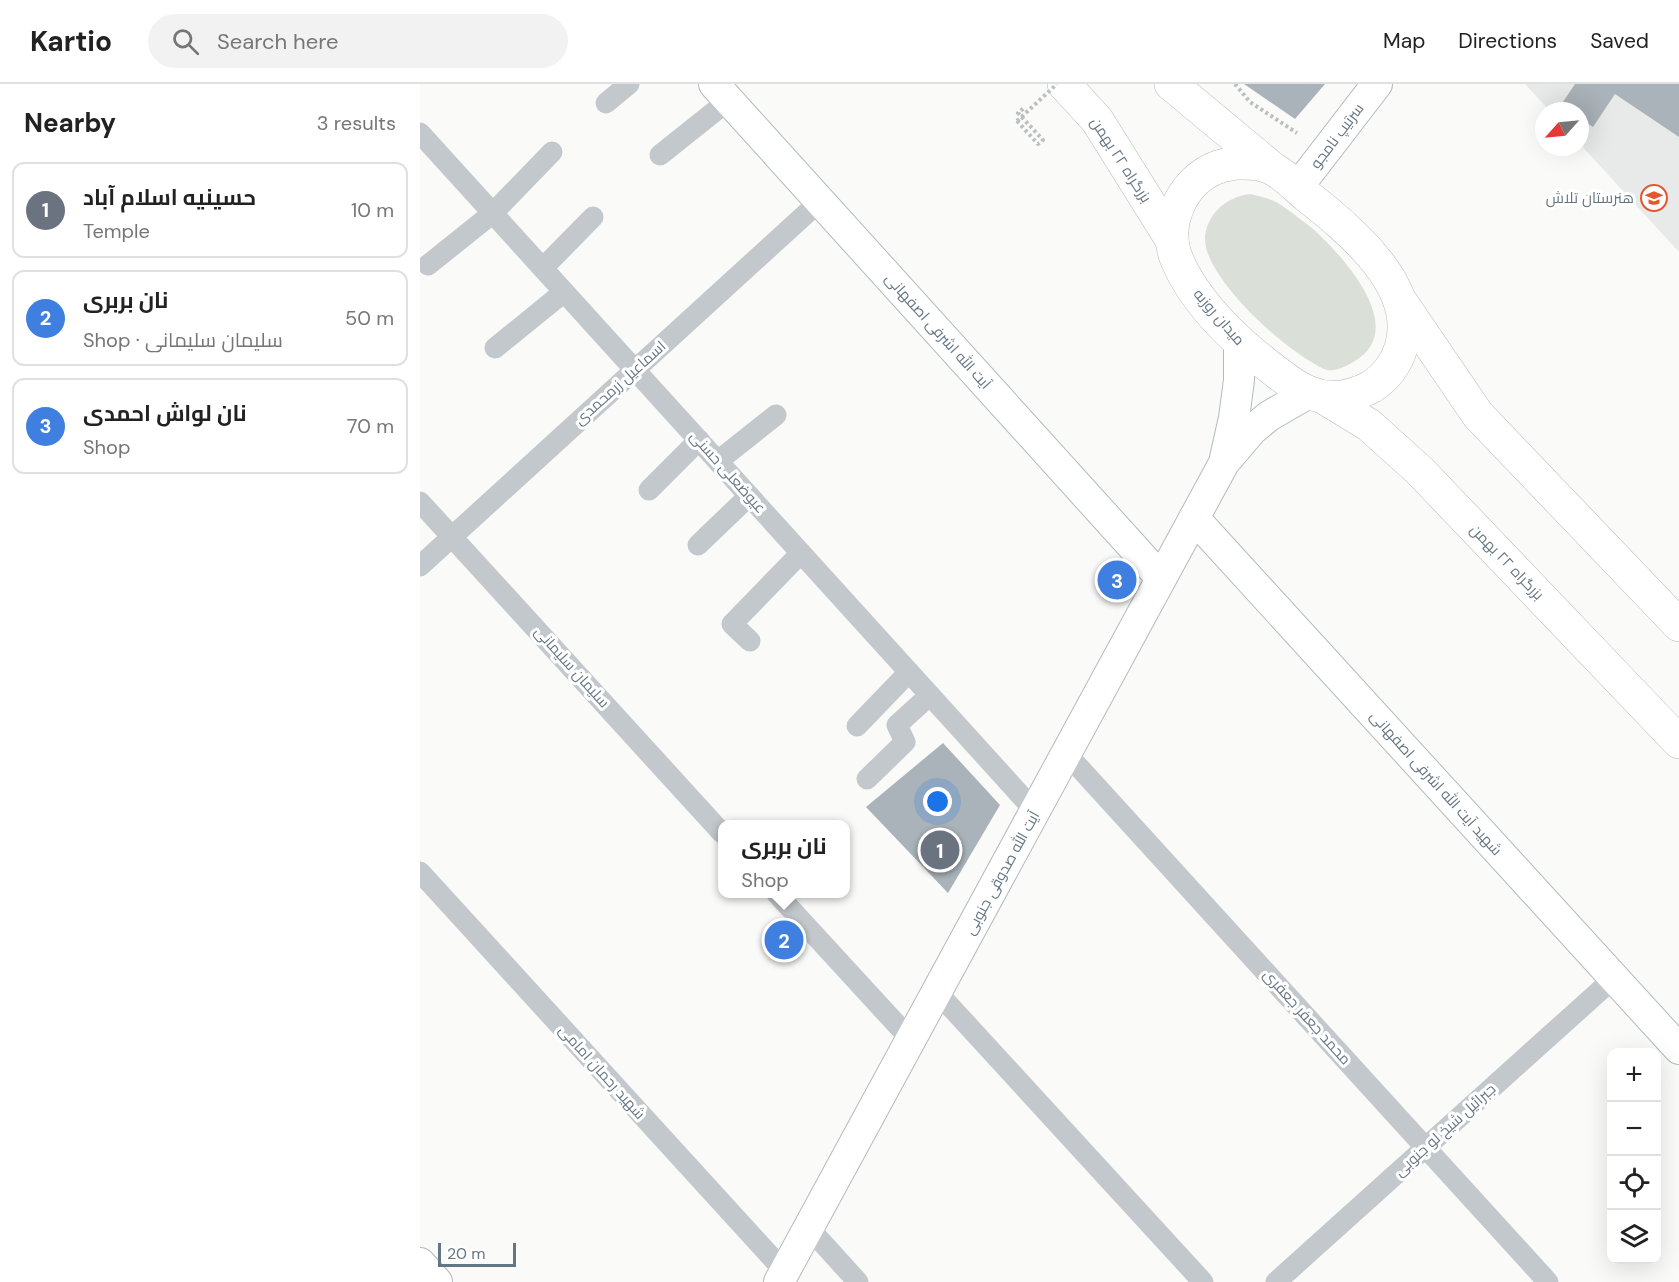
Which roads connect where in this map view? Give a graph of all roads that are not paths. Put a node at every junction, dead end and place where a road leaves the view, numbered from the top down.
1 (629, 84) edge
2 (1064, 84) edge
3 (1171, 84) edge
4 (1377, 84) edge
5 (721, 92) edge
6 (606, 103) dead end
7 (420, 133) edge
8 (552, 152) dead end
9 (660, 155) dead end
10 (1272, 168) junction
11 (1297, 188) junction
12 (820, 201) junction
13 (493, 213) junction
14 (593, 217) dead end
15 (1172, 240) junction
16 (428, 265) dead end
17 (543, 268) junction
18 (564, 292) junction
19 (1401, 301) junction
20 (1239, 340) junction
21 (495, 348) dead end
22 (635, 370) junction
23 (1316, 395) junction
24 (776, 415) dead end
25 (699, 440) junction
26 (718, 461) junction
27 (1224, 463) junction
28 (649, 490) dead end
29 (749, 496) junction
30 (420, 502) edge
31 (1194, 518) junction
32 (453, 537) junction
33 (698, 545) dead end
34 (801, 553) junction
35 (420, 566) edge
36 (1161, 578) junction
37 (1679, 625) edge
38 (750, 641) dead end
39 (909, 672) junction
40 (930, 695) junction
41 (857, 726) dead end
42 (1679, 742) edge
43 (1066, 753) junction
44 (867, 779) dead end
45 (1035, 811) junction
46 (718, 828) edge
47 (420, 872) edge
48 (781, 898) edge
49 (1614, 978) junction
50 (937, 992) junction
51 (910, 1040) junction
52 (1679, 1048) edge
53 (1425, 1148) junction
54 (809, 1228) junction
55 (420, 1263) edge
56 (782, 1277) edge
57 (437, 1282) edge
58 (858, 1282) edge
59 (1203, 1282) edge
60 (1276, 1282) edge
61 (1548, 1282) edge

1 - 6 street
2 - 15 highway, بزرگراه ۲۲ بهمن
3 - 10 highway
4 - 11 main road, سرتیپ نامجو
5 - 9 street
5 - 12 main road, آیت الله اشرفی اصفهانی
7 - 13 street, عیوضعلی حسنی
8 - 13 street
10 - 11 highway, میدان روزبه
10 - 15 highway, میدان روزبه
11 - 19 highway, میدان روزبه
12 - 22 street, اسماعیل زرمحمدی
12 - 36 main road, آیت الله اشرفی اصفهانی
13 - 16 street
13 - 17 street, عیوضعلی حسنی
14 - 17 street
15 - 20 highway, میدان روزبه
17 - 18 street, عیوضعلی حسنی
18 - 21 street
18 - 22 street, عیوضعلی حسنی
19 - 23 highway, میدان روزبه
19 - 37 highway
20 - 23 highway, میدان روزبه
20 - 27 main road
22 - 25 street, عیوضعلی حسنی
22 - 32 street, اسماعیل زرمحمدی
23 - 27 main road
23 - 42 highway, بزرگراه ۲۲ بهمن
24 - 26 street
25 - 26 street, عیوضعلی حسنی
25 - 28 street
26 - 29 street, عیوضعلی حسنی
27 - 31 main road, آیت الله صدوقی جنوبی
29 - 33 street
29 - 34 street, عیوضعلی حسنی
30 - 32 street, سلیمان سلیمانی
31 - 36 main road, آیت الله صدوقی جنوبی
31 - 49 main road, شهید آیت الله اشرفی اصفهانی
32 - 35 street, اسماعیل زرمحمدی
32 - 46 street, سلیمان سلیمانی
34 - 38 street
34 - 39 street, عیوضعلی حسنی
36 - 43 main road, آیت الله صدوقی جنوبی
39 - 40 street, عیوضعلی حسنی
39 - 41 street
40 - 44 street
40 - 45 street, عیوضعلی حسنی
43 - 45 main road, آیت الله صدوقی جنوبی
43 - 53 street, محمد جعفر جعفری
45 - 50 main road, آیت الله صدوقی جنوبی
47 - 56 street, شهید رحمان امامی
48 - 51 street
49 - 52 main road, شهید آیت الله اشرفی اصفهانی
49 - 53 street, جبرائیل شیخ لو جنوبی
50 - 51 main road, آیت الله صدوقی جنوبی
50 - 59 street
51 - 54 main road, آیت الله صدوقی جنوبی
53 - 60 street, جبرائیل شیخ لو جنوبی
53 - 61 street, محمد جعفر جعفری
54 - 56 main road, آیت الله صدوقی جنوبی
54 - 58 street
55 - 57 main road

